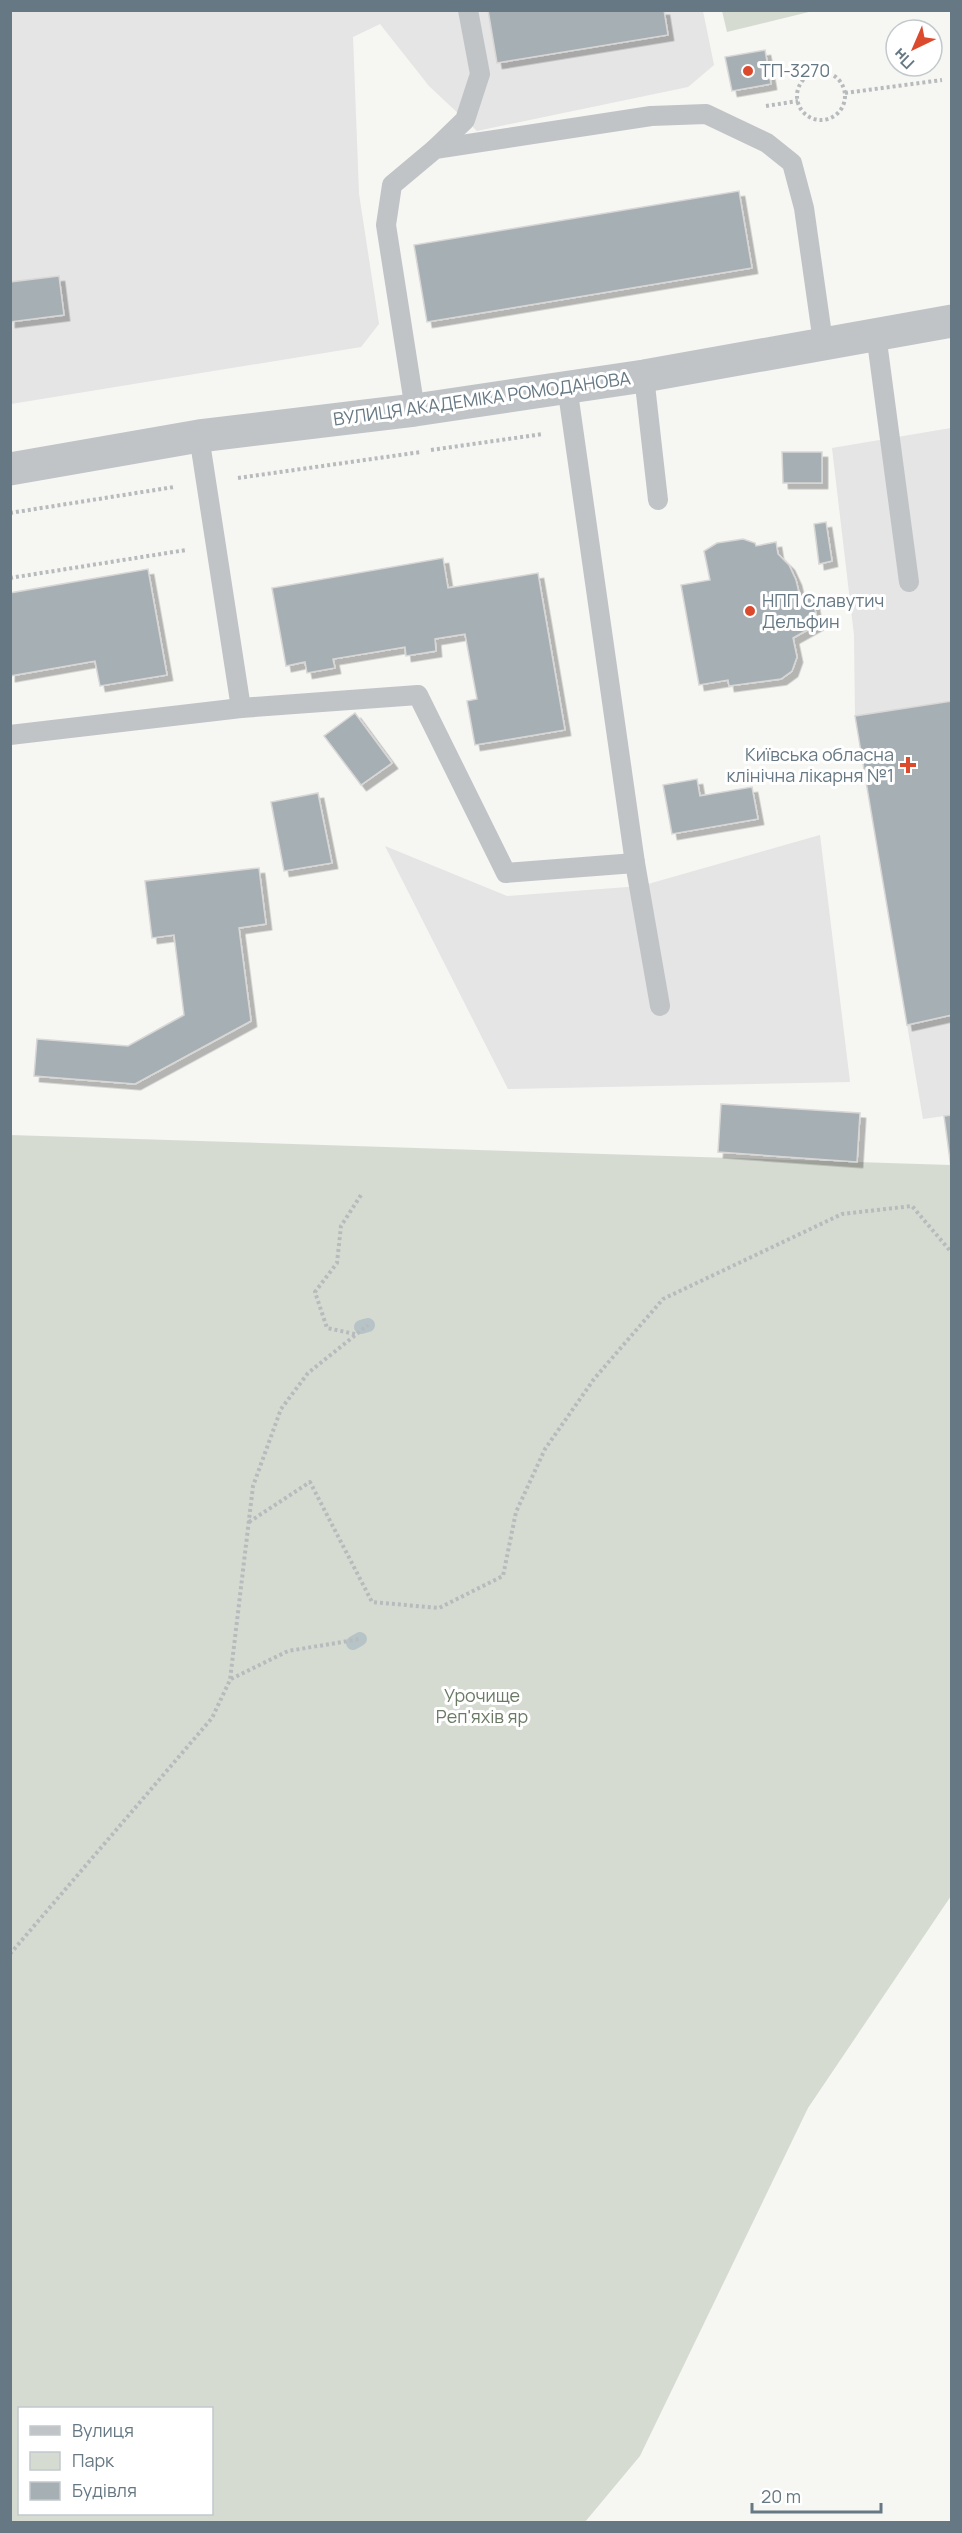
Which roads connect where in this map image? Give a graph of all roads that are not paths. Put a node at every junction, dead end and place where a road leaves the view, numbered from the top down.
1 (468, 10) edge
2 (435, 149) junction
3 (951, 321) edge
4 (876, 334) junction
5 (824, 342) junction
6 (644, 376) junction
7 (567, 386) junction
8 (415, 410) junction
9 (199, 436) junction
10 (10, 469) edge
11 (658, 500) dead end
12 (909, 582) dead end
13 (241, 708) junction
14 (10, 735) edge
15 (635, 863) junction
16 (660, 1006) dead end

1 - 2 lane
2 - 5 lane
2 - 8 lane
3 - 4 street, ВУЛИЦЯ АКАДЕМІКА РОМОДАНОВА
4 - 5 street, ВУЛИЦЯ АКАДЕМІКА РОМОДАНОВА
4 - 12 lane
5 - 6 street, ВУЛИЦЯ АКАДЕМІКА РОМОДАНОВА
6 - 7 street, ВУЛИЦЯ АКАДЕМІКА РОМОДАНОВА
6 - 11 lane
7 - 8 street, ВУЛИЦЯ АКАДЕМІКА РОМОДАНОВА
7 - 15 lane
8 - 9 street, ВУЛИЦЯ АКАДЕМІКА РОМОДАНОВА
9 - 10 street, ВУЛИЦЯ АКАДЕМІКА РОМОДАНОВА
9 - 13 lane
13 - 14 lane
13 - 15 lane
15 - 16 lane

